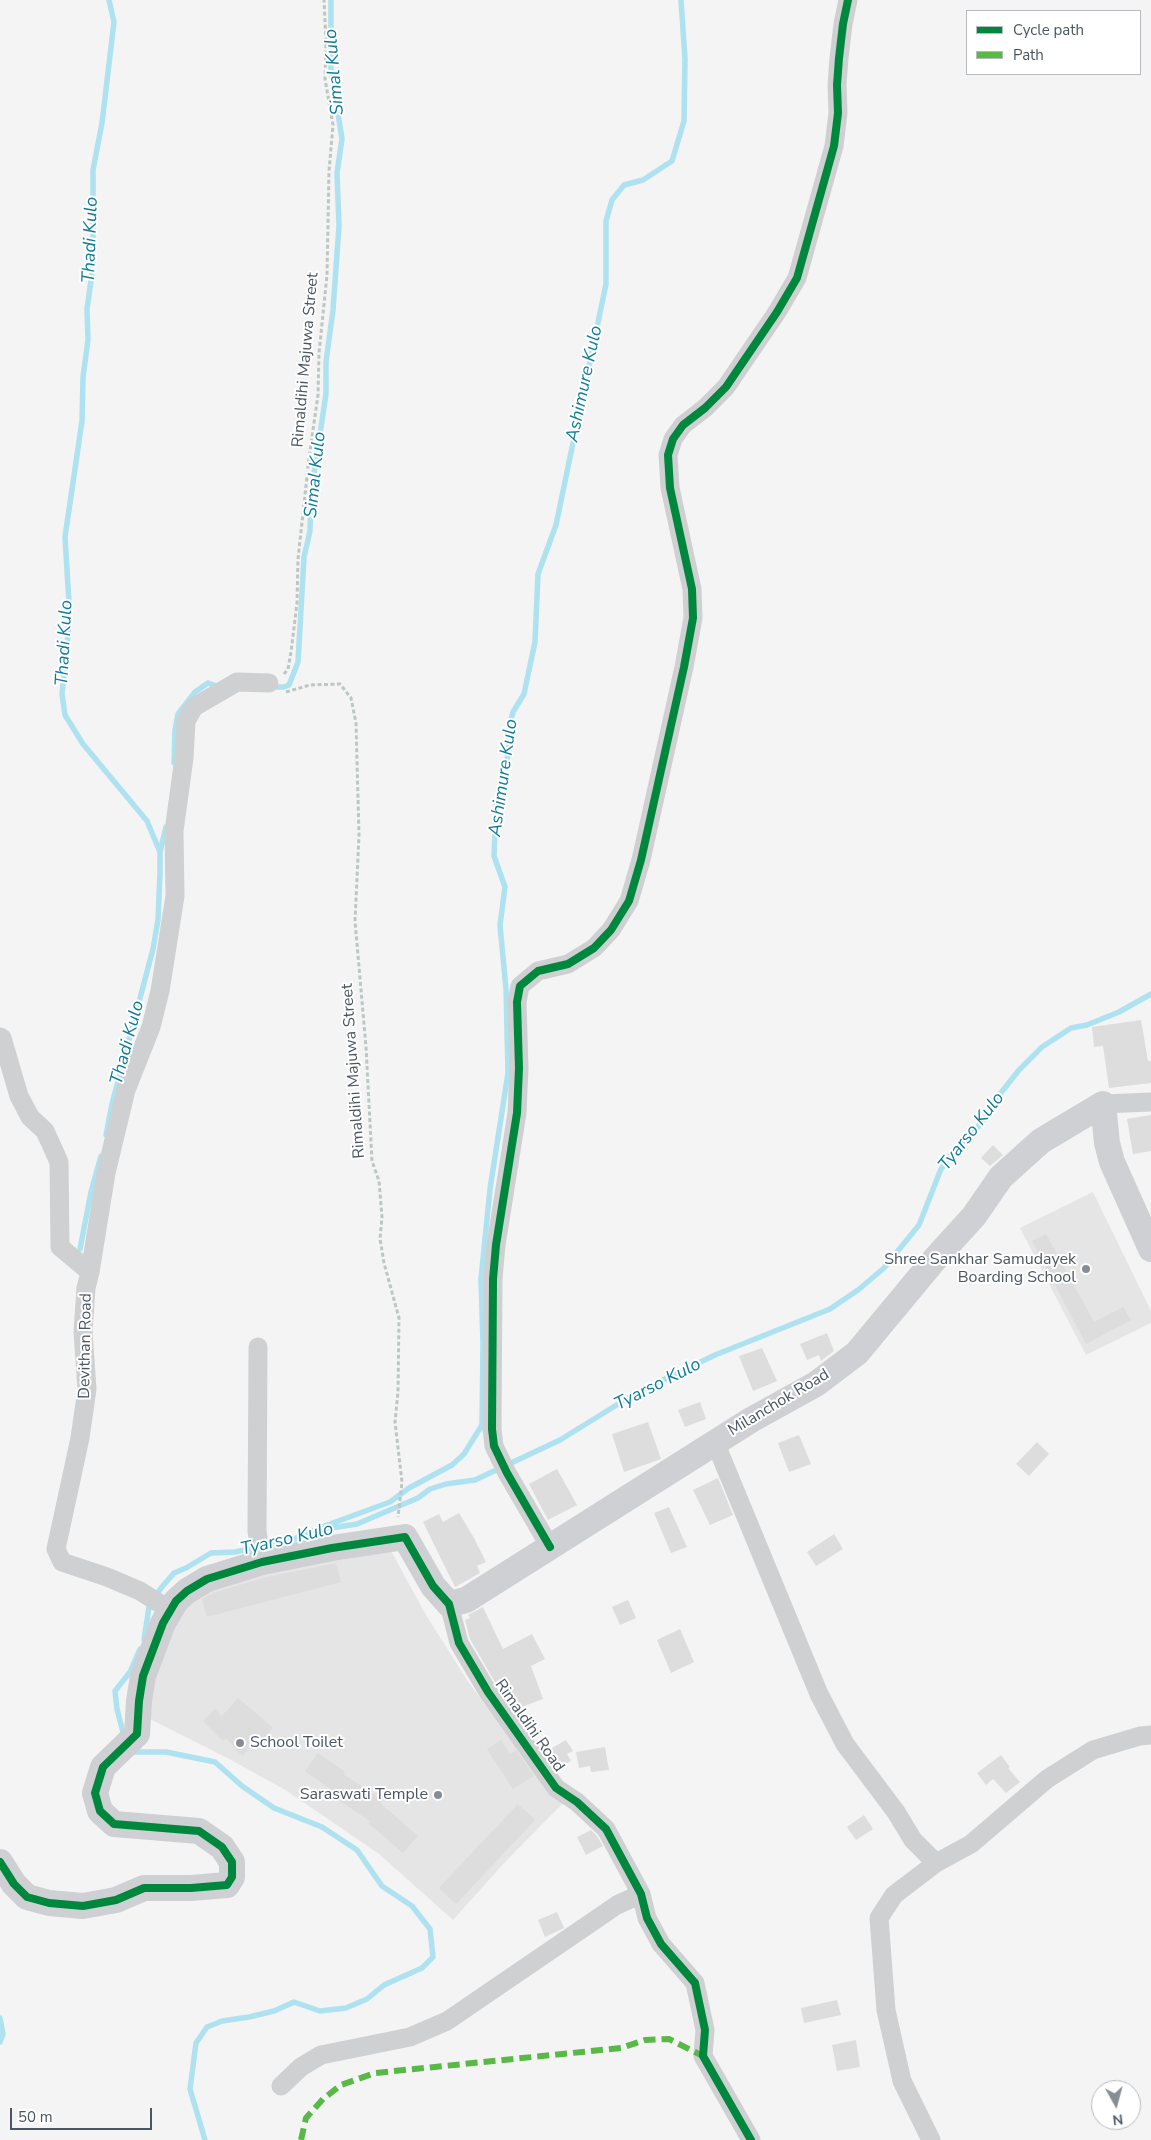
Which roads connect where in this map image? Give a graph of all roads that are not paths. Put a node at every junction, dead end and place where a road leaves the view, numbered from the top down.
1 (848, 0) edge
2 (276, 687) road end
3 (0, 1037) edge
4 (1151, 1102) edge
5 (1103, 1104) junction
6 (1151, 1249) edge
7 (88, 1269) junction
8 (258, 1347) dead end
9 (715, 1442) junction
10 (550, 1547) junction
11 (262, 1562) junction
12 (449, 1604) junction
13 (166, 1606) junction
14 (1151, 1734) edge
15 (0, 1862) edge
16 (936, 1863) junction
17 (641, 1894) junction
18 (281, 2086) dead end
19 (751, 2140) edge
20 (931, 2140) edge

1 - 10 street
2 - 7 street, Devithan Road
3 - 7 street
4 - 5 street
5 - 6 street
5 - 9 street, Milanchok Road
7 - 13 street, Devithan Road
8 - 11 street
9 - 10 street, Milanchok Road
9 - 16 street
10 - 12 street, Milanchok Road
11 - 12 street
11 - 13 street
12 - 17 street, Rimaldihi Road
13 - 15 street
14 - 16 street
16 - 20 street
17 - 18 street
17 - 19 street, Rimaldihi Road

